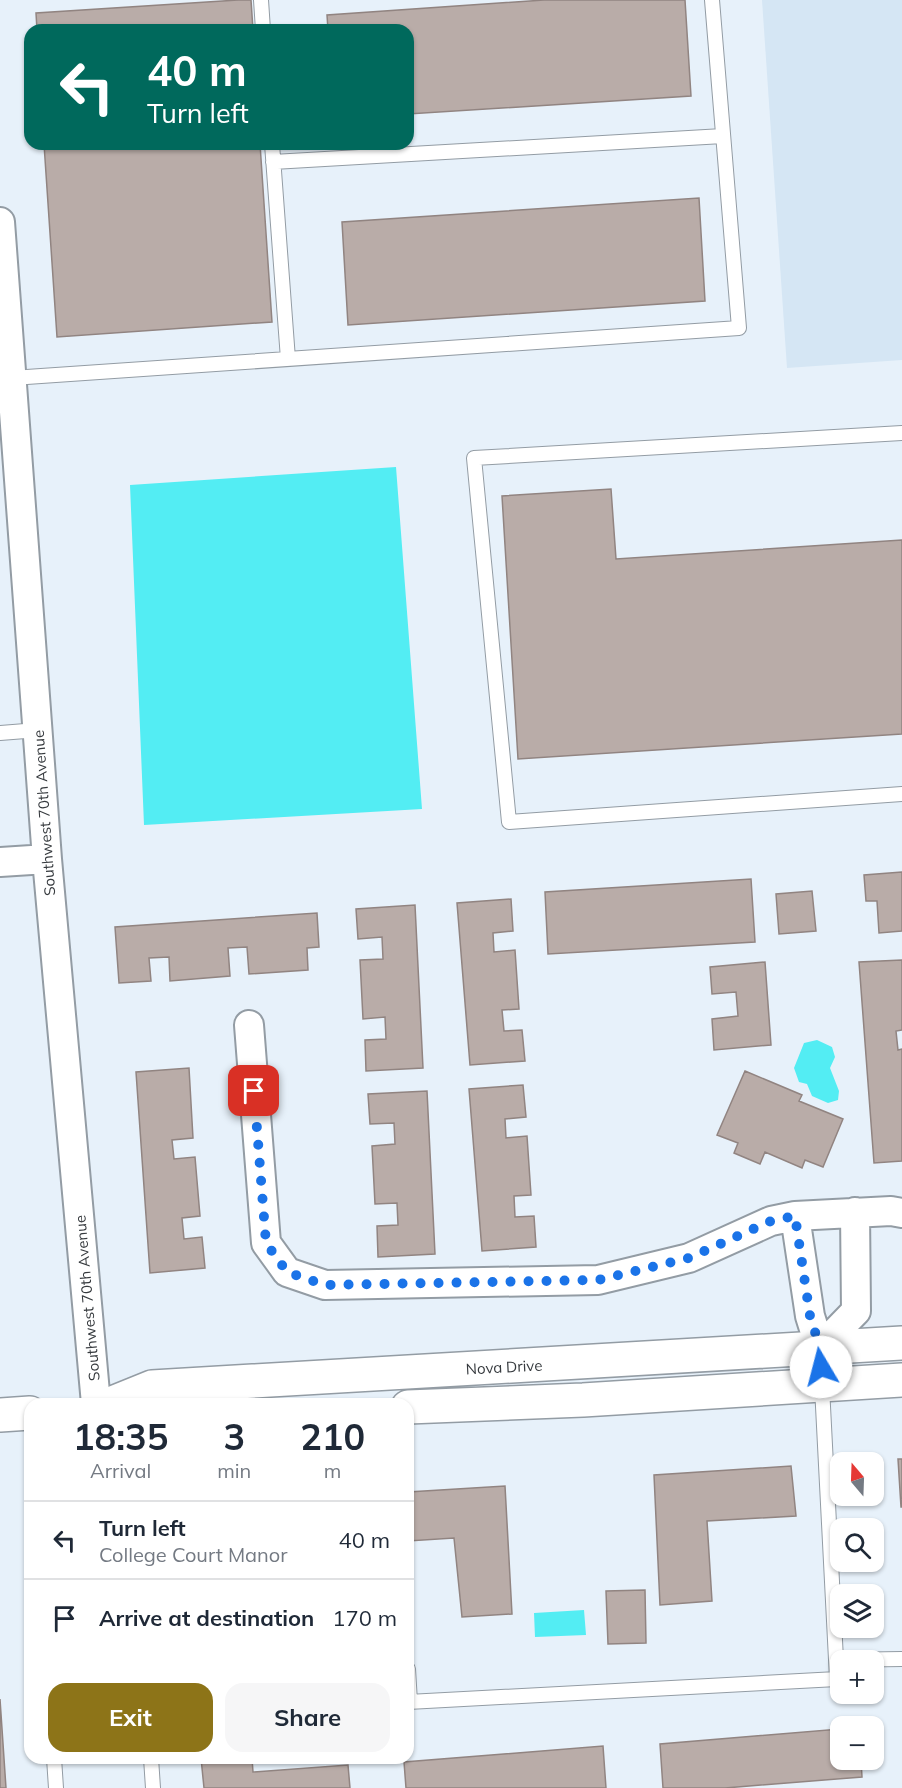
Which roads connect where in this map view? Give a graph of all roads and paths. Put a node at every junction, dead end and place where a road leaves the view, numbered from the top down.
1 (261, 0) edge
2 (712, 0) edge
3 (263, 24) edge
4 (723, 136) junction
5 (272, 150) edge
6 (273, 162) junction
7 (0, 222) edge
8 (288, 359) junction
9 (12, 378) junction
10 (902, 433) edge
11 (38, 730) junction
12 (0, 733) edge
13 (902, 794) edge
14 (47, 859) junction
15 (0, 862) edge
16 (249, 1025) dead end
17 (855, 1212) junction
18 (902, 1213) edge
19 (795, 1216) junction
20 (902, 1343) edge
21 (820, 1348) junction
22 (902, 1380) edge
23 (822, 1385) junction
24 (95, 1398) edge
25 (125, 1398) edge
26 (414, 1407) edge
27 (24, 1413) edge
28 (0, 1415) edge
29 (835, 1650) edge
30 (884, 1659) edge
31 (902, 1659) edge
32 (830, 1679) edge
33 (414, 1702) edge
34 (54, 1764) edge
35 (151, 1764) edge
36 (56, 1788) edge
37 (153, 1788) edge

1 - 3 lane
2 - 4 lane
4 - 6 lane
4 - 8 lane
5 - 6 lane
6 - 8 lane
7 - 9 street, Southwest 70th Avenue
8 - 9 lane
9 - 11 street, Southwest 70th Avenue
10 - 13 lane
11 - 12 lane
11 - 14 street, Southwest 70th Avenue
14 - 15 street
14 - 24 street, Southwest 70th Avenue
16 - 19 street
17 - 18 street
17 - 19 street
17 - 21 street
19 - 21 street
20 - 21 street, Nova Drive
21 - 23 lane
21 - 25 street, Nova Drive
22 - 23 street
23 - 26 street
23 - 29 lane
27 - 28 street
30 - 31 lane
32 - 33 lane
34 - 36 lane
35 - 37 lane

